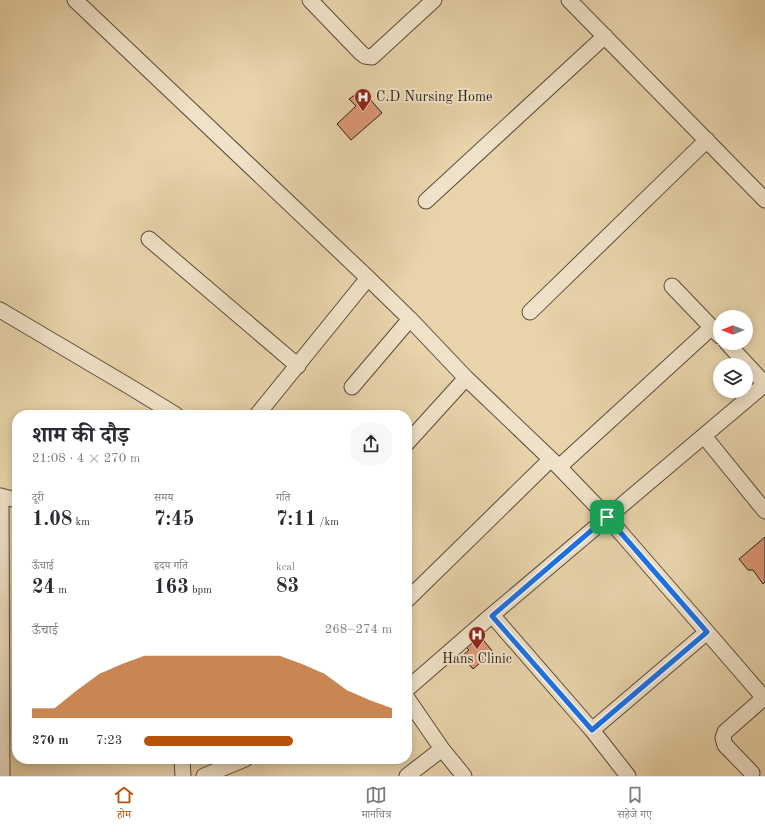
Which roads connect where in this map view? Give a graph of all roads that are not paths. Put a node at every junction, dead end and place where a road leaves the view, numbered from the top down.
1 (75, 0) edge
2 (310, 0) edge
3 (434, 0) edge
4 (569, 0) edge
5 (605, 36) junction
6 (706, 140) junction
7 (765, 200) edge
8 (426, 201) dead end
9 (149, 239) dead end
10 (368, 278) junction
11 (672, 286) dead end
12 (0, 310) edge
13 (530, 312) dead end
14 (410, 318) junction
15 (713, 329) edge
16 (713, 334) edge
17 (733, 350) edge
18 (298, 366) junction
19 (466, 378) junction
20 (765, 384) edge
21 (352, 387) dead end
22 (168, 410) edge
23 (261, 410) edge
24 (704, 436) junction
25 (412, 437) edge
26 (555, 464) junction
27 (0, 496) edge
28 (12, 499) edge
29 (765, 511) edge
30 (607, 517) junction
31 (412, 595) edge
32 (492, 616) junction
33 (707, 632) junction
34 (412, 685) edge
35 (764, 698) edge
36 (412, 705) edge
37 (592, 730) junction
38 (442, 749) junction
39 (182, 764) edge
40 (232, 764) edge
41 (752, 773) dead end
42 (2, 776) edge
43 (183, 776) edge
44 (204, 776) edge
45 (407, 776) edge
46 (464, 776) edge
47 (628, 776) edge

1 - 10 street
2 - 3 street
4 - 5 street
5 - 6 street
5 - 8 street
6 - 7 street
6 - 13 street
9 - 18 street
10 - 14 street
10 - 18 street
11 - 15 street
12 - 22 street
14 - 19 street
14 - 21 street
16 - 26 street
17 - 20 street
18 - 23 street
19 - 25 street
19 - 26 street
20 - 24 street
24 - 29 street
24 - 30 street
26 - 30 street
26 - 31 street
27 - 28 street
27 - 42 street
30 - 32 street
30 - 33 street
32 - 34 street
32 - 37 street
33 - 35 street
33 - 37 street
35 - 41 street
36 - 38 street
37 - 47 street
38 - 45 street
38 - 46 street
39 - 43 street
40 - 44 street

